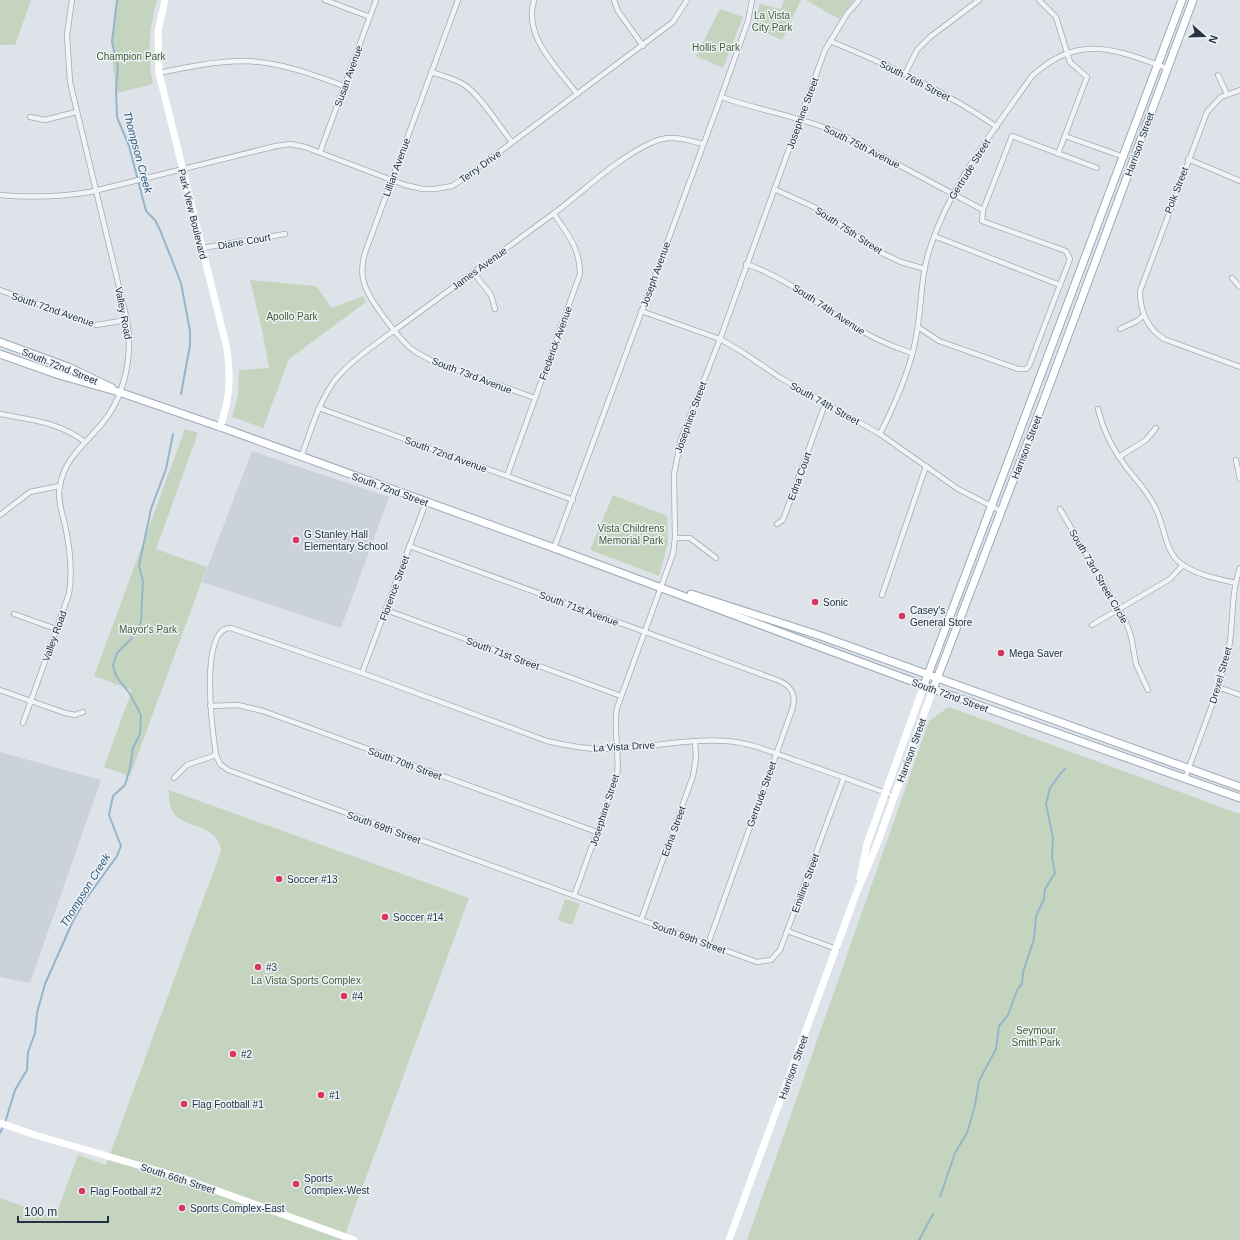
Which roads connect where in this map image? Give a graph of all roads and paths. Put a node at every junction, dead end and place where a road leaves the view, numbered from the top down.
1 (72, 0) edge
2 (165, 0) edge
3 (325, 0) edge
4 (376, 0) edge
5 (458, 0) edge
6 (534, 0) edge
7 (614, 0) edge
8 (687, 0) edge
9 (752, 0) edge
10 (859, 0) edge
11 (978, 0) edge
12 (1039, 0) edge
13 (1182, 0) edge
14 (1193, 0) edge
15 (370, 17) junction
16 (830, 41) junction
17 (643, 46) junction
18 (1066, 52) junction
19 (1158, 64) junction
20 (1167, 68) junction
21 (431, 72) junction
22 (159, 73) junction
23 (905, 74) junction
24 (1218, 75) dead end
25 (344, 86) junction
26 (1240, 90) edge
27 (578, 94) junction
28 (1228, 94) junction
29 (721, 97) junction
30 (76, 112) junction
31 (30, 117) dead end
32 (801, 119) junction
33 (997, 127) junction
34 (1065, 136) junction
35 (512, 142) junction
36 (703, 144) junction
37 (320, 152) junction
38 (1058, 154) junction
39 (1124, 157) junction
40 (1188, 159) junction
41 (1097, 168) dead end
42 (182, 169) junction
43 (392, 180) junction
44 (1240, 181) edge
45 (774, 188) junction
46 (95, 191) junction
47 (953, 194) junction
48 (0, 195) edge
49 (983, 210) junction
50 (554, 214) junction
51 (285, 234) dead end
52 (934, 236) junction
53 (202, 248) junction
54 (746, 264) junction
55 (925, 269) junction
56 (474, 272) junction
57 (1232, 278) dead end
58 (1060, 285) junction
59 (1240, 287) edge
60 (2, 291) edge
61 (495, 310) dead end
62 (641, 311) junction
63 (1144, 316) junction
64 (127, 320) junction
65 (918, 326) junction
66 (1120, 328) dead end
67 (395, 330) junction
68 (720, 339) junction
69 (0, 342) edge
70 (912, 352) junction
71 (0, 354) edge
72 (1240, 367) edge
73 (119, 392) junction
74 (535, 398) junction
75 (825, 404) junction
76 (319, 408) junction
77 (1098, 409) dead end
78 (0, 414) edge
79 (220, 427) junction
80 (1156, 428) dead end
81 (880, 434) junction
82 (85, 442) junction
83 (301, 457) junction
84 (1120, 457) junction
85 (1236, 460) dead end
86 (926, 466) junction
87 (507, 476) junction
88 (1240, 479) edge
89 (59, 486) junction
90 (573, 500) junction
91 (426, 502) junction
92 (0, 506) edge
93 (992, 507) junction
94 (1060, 509) dead end
95 (1001, 511) junction
96 (2, 513) edge
97 (777, 524) dead end
98 (676, 538) junction
99 (409, 546) junction
100 (554, 548) junction
101 (716, 558) dead end
102 (1183, 565) junction
103 (1240, 568) edge
104 (1236, 583) junction
105 (661, 587) junction
106 (882, 595) dead end
107 (386, 610) junction
108 (1119, 610) junction
109 (14, 614) dead end
110 (1233, 619) junction
111 (1240, 620) edge
112 (1092, 625) dead end
113 (56, 629) junction
114 (644, 632) junction
115 (289, 648) joint
116 (749, 670) joint
117 (362, 673) junction
118 (928, 675) junction
119 (937, 678) junction
120 (924, 686) junction
121 (1218, 687) junction
122 (933, 689) junction
123 (0, 690) edge
124 (1148, 690) dead end
125 (1240, 695) edge
126 (621, 696) junction
127 (30, 701) junction
128 (210, 706) junction
129 (83, 712) dead end
130 (23, 723) dead end
131 (695, 741) junction
132 (617, 748) junction
133 (216, 754) junction
134 (776, 754) junction
135 (1188, 768) junction
136 (844, 777) junction
137 (174, 778) dead end
138 (1185, 778) junction
139 (1240, 787) edge
140 (885, 793) junction
141 (894, 796) junction
142 (1240, 798) edge
143 (597, 832) junction
144 (856, 894) junction
145 (574, 896) junction
146 (641, 920) junction
147 (787, 932) junction
148 (708, 944) junction
149 (837, 949) junction
150 (746, 958) joint
151 (0, 1123) edge
152 (354, 1240) edge
153 (729, 1240) edge

1 - 30 street, Valley Road
2 - 22 main road, Park View Boulevard
3 - 15 street
4 - 15 street, Susan Avenue
5 - 21 street, Lillian Avenue
6 - 27 street
7 - 17 street
8 - 17 street, Terry Drive
9 - 29 street, Joseph Avenue
10 - 16 street, Josephine Street
11 - 23 street
12 - 18 street
13 - 19 main road, Harrison Street
14 - 20 main road, Harrison Street
15 - 25 street, Susan Avenue
16 - 23 street, South 76th Street
16 - 32 street, Josephine Street
17 - 27 street, Terry Drive
18 - 19 street, Gertrude Street
18 - 33 street, Gertrude Street
18 - 34 street
19 - 20 street, Gertrude Street
19 - 39 main road, Harrison Street
20 - 95 main road, Harrison Street
21 - 35 street
21 - 43 street, Lillian Avenue
22 - 25 street
22 - 42 main road, Park View Boulevard
23 - 33 street, South 76th Street
24 - 28 street
25 - 37 street, Susan Avenue
26 - 28 street, Polk Street
27 - 35 street, Terry Drive
28 - 40 street, Polk Street
29 - 32 street, South 75th Avenue
29 - 36 street, Joseph Avenue
30 - 31 street
30 - 46 street, Valley Road
32 - 45 street, Josephine Street
32 - 47 street, South 75th Avenue
33 - 47 street, Gertrude Street
34 - 38 street
34 - 39 street
35 - 43 street, Terry Drive
36 - 50 street, James Avenue
36 - 62 street, Joseph Avenue
37 - 42 street, Terry Drive
37 - 43 street, Terry Drive
38 - 41 street
38 - 49 street
39 - 93 main road, Harrison Street
40 - 44 street
40 - 63 street, Polk Street
42 - 46 street
42 - 53 main road, Park View Boulevard
43 - 67 street, Lillian Avenue
45 - 54 street, Josephine Street
45 - 55 street, South 75th Street
46 - 48 street
46 - 64 street, Valley Road
47 - 49 street, South 75th Avenue
47 - 52 street, Gertrude Street
49 - 58 street
50 - 56 street, James Avenue
50 - 74 street, Frederick Avenue
51 - 53 street, Diane Court
52 - 55 street, Gertrude Street
52 - 58 street
53 - 79 main road, Park View Boulevard
54 - 68 street, Josephine Street
54 - 70 street, South 74th Avenue
55 - 65 street, Gertrude Street
56 - 61 street
56 - 67 street, James Avenue
57 - 59 street
58 - 65 street
60 - 64 street, South 72nd Avenue
62 - 68 street, South 74th Street
62 - 90 street, Joseph Avenue
63 - 66 street
63 - 72 street
64 - 73 street, Valley Road
65 - 70 street, Gertrude Street
67 - 74 street, South 73rd Avenue
67 - 76 street, James Avenue
68 - 75 street, South 74th Street
68 - 98 street, Josephine Street
69 - 73 main road, South 72nd Street
70 - 81 street, Gertrude Street
71 - 73 main road, South 72nd Street
73 - 79 main road, South 72nd Street
73 - 82 street, Valley Road
74 - 87 street, Frederick Avenue
75 - 81 street, South 74th Street
75 - 97 street, Edna Court
76 - 83 street, James Avenue
76 - 87 street, South 72nd Avenue
77 - 84 street
78 - 82 street
79 - 83 main road, South 72nd Street
80 - 84 street
81 - 86 street, South 74th Street
82 - 89 street, Valley Road
83 - 91 main road, South 72nd Street
84 - 102 street
85 - 88 street
86 - 93 street, South 74th Street
86 - 106 street
87 - 90 street, South 72nd Avenue
89 - 96 street
89 - 113 street, Valley Road
90 - 100 street, Joseph Avenue
91 - 99 street, Florence Street
91 - 100 main road, South 72nd Street
92 - 96 street
93 - 95 street, South 74th Street
93 - 118 main road, Harrison Street
94 - 108 street, South 73rd Street Circle
95 - 119 main road, Harrison Street
98 - 101 street
98 - 105 street, Josephine Street
99 - 107 street, Florence Street
99 - 114 street, South 71st Avenue
100 - 105 main road, South 72nd Street
102 - 104 street
102 - 108 street
103 - 104 street, Drexel Street
104 - 110 street, Drexel Street
105 - 114 street, Josephine Street
105 - 118 main road, South 72nd Street
105 - 120 main road, South 72nd Street
107 - 117 street, Florence Street
107 - 126 street, South 71st Street
108 - 112 street
108 - 124 street, South 73rd Street Circle
109 - 113 street
110 - 111 street
110 - 121 street, Drexel Street
113 - 127 street, Valley Road
114 - 116 street, South 71st Avenue
114 - 126 street, Josephine Street
115 - 117 street, La Vista Drive
115 - 128 street, South 69th Street
116 - 134 street, Gertrude Street
117 - 132 street, La Vista Drive
118 - 119 main road, South 72nd Street
118 - 120 main road, Harrison Street
119 - 122 main road, Harrison Street
119 - 135 main road, South 72nd Street
120 - 122 main road, South 72nd Street
120 - 140 main road, Harrison Street
121 - 125 street
121 - 135 street, Drexel Street
122 - 138 main road, South 72nd Street
122 - 141 main road, Harrison Street
123 - 127 street
126 - 132 street, Josephine Street
127 - 129 street
127 - 130 street, Valley Road
128 - 133 street, South 69th Street
128 - 143 street, South 70th Street
131 - 132 street, La Vista Drive
131 - 134 street, La Vista Drive
131 - 146 street, Edna Street
132 - 143 street, Josephine Street
133 - 137 street
133 - 145 street, South 69th Street
134 - 136 street, La Vista Drive
134 - 148 street, Gertrude Street
135 - 138 street, Drexel Street
135 - 139 main road, South 72nd Street
136 - 140 street, La Vista Drive
136 - 147 street, Emiline Street
138 - 142 main road, South 72nd Street
140 - 141 street, La Vista Drive
140 - 144 main road, Harrison Street
141 - 144 main road, Harrison Street
143 - 145 street, Josephine Street
144 - 149 main road, Harrison Street
145 - 146 street, South 69th Street
146 - 148 street, South 69th Street
147 - 149 street
147 - 150 street, Emiline Street
148 - 150 street, South 69th Street
149 - 153 main road, Harrison Street
151 - 152 main road, South 66th Street

